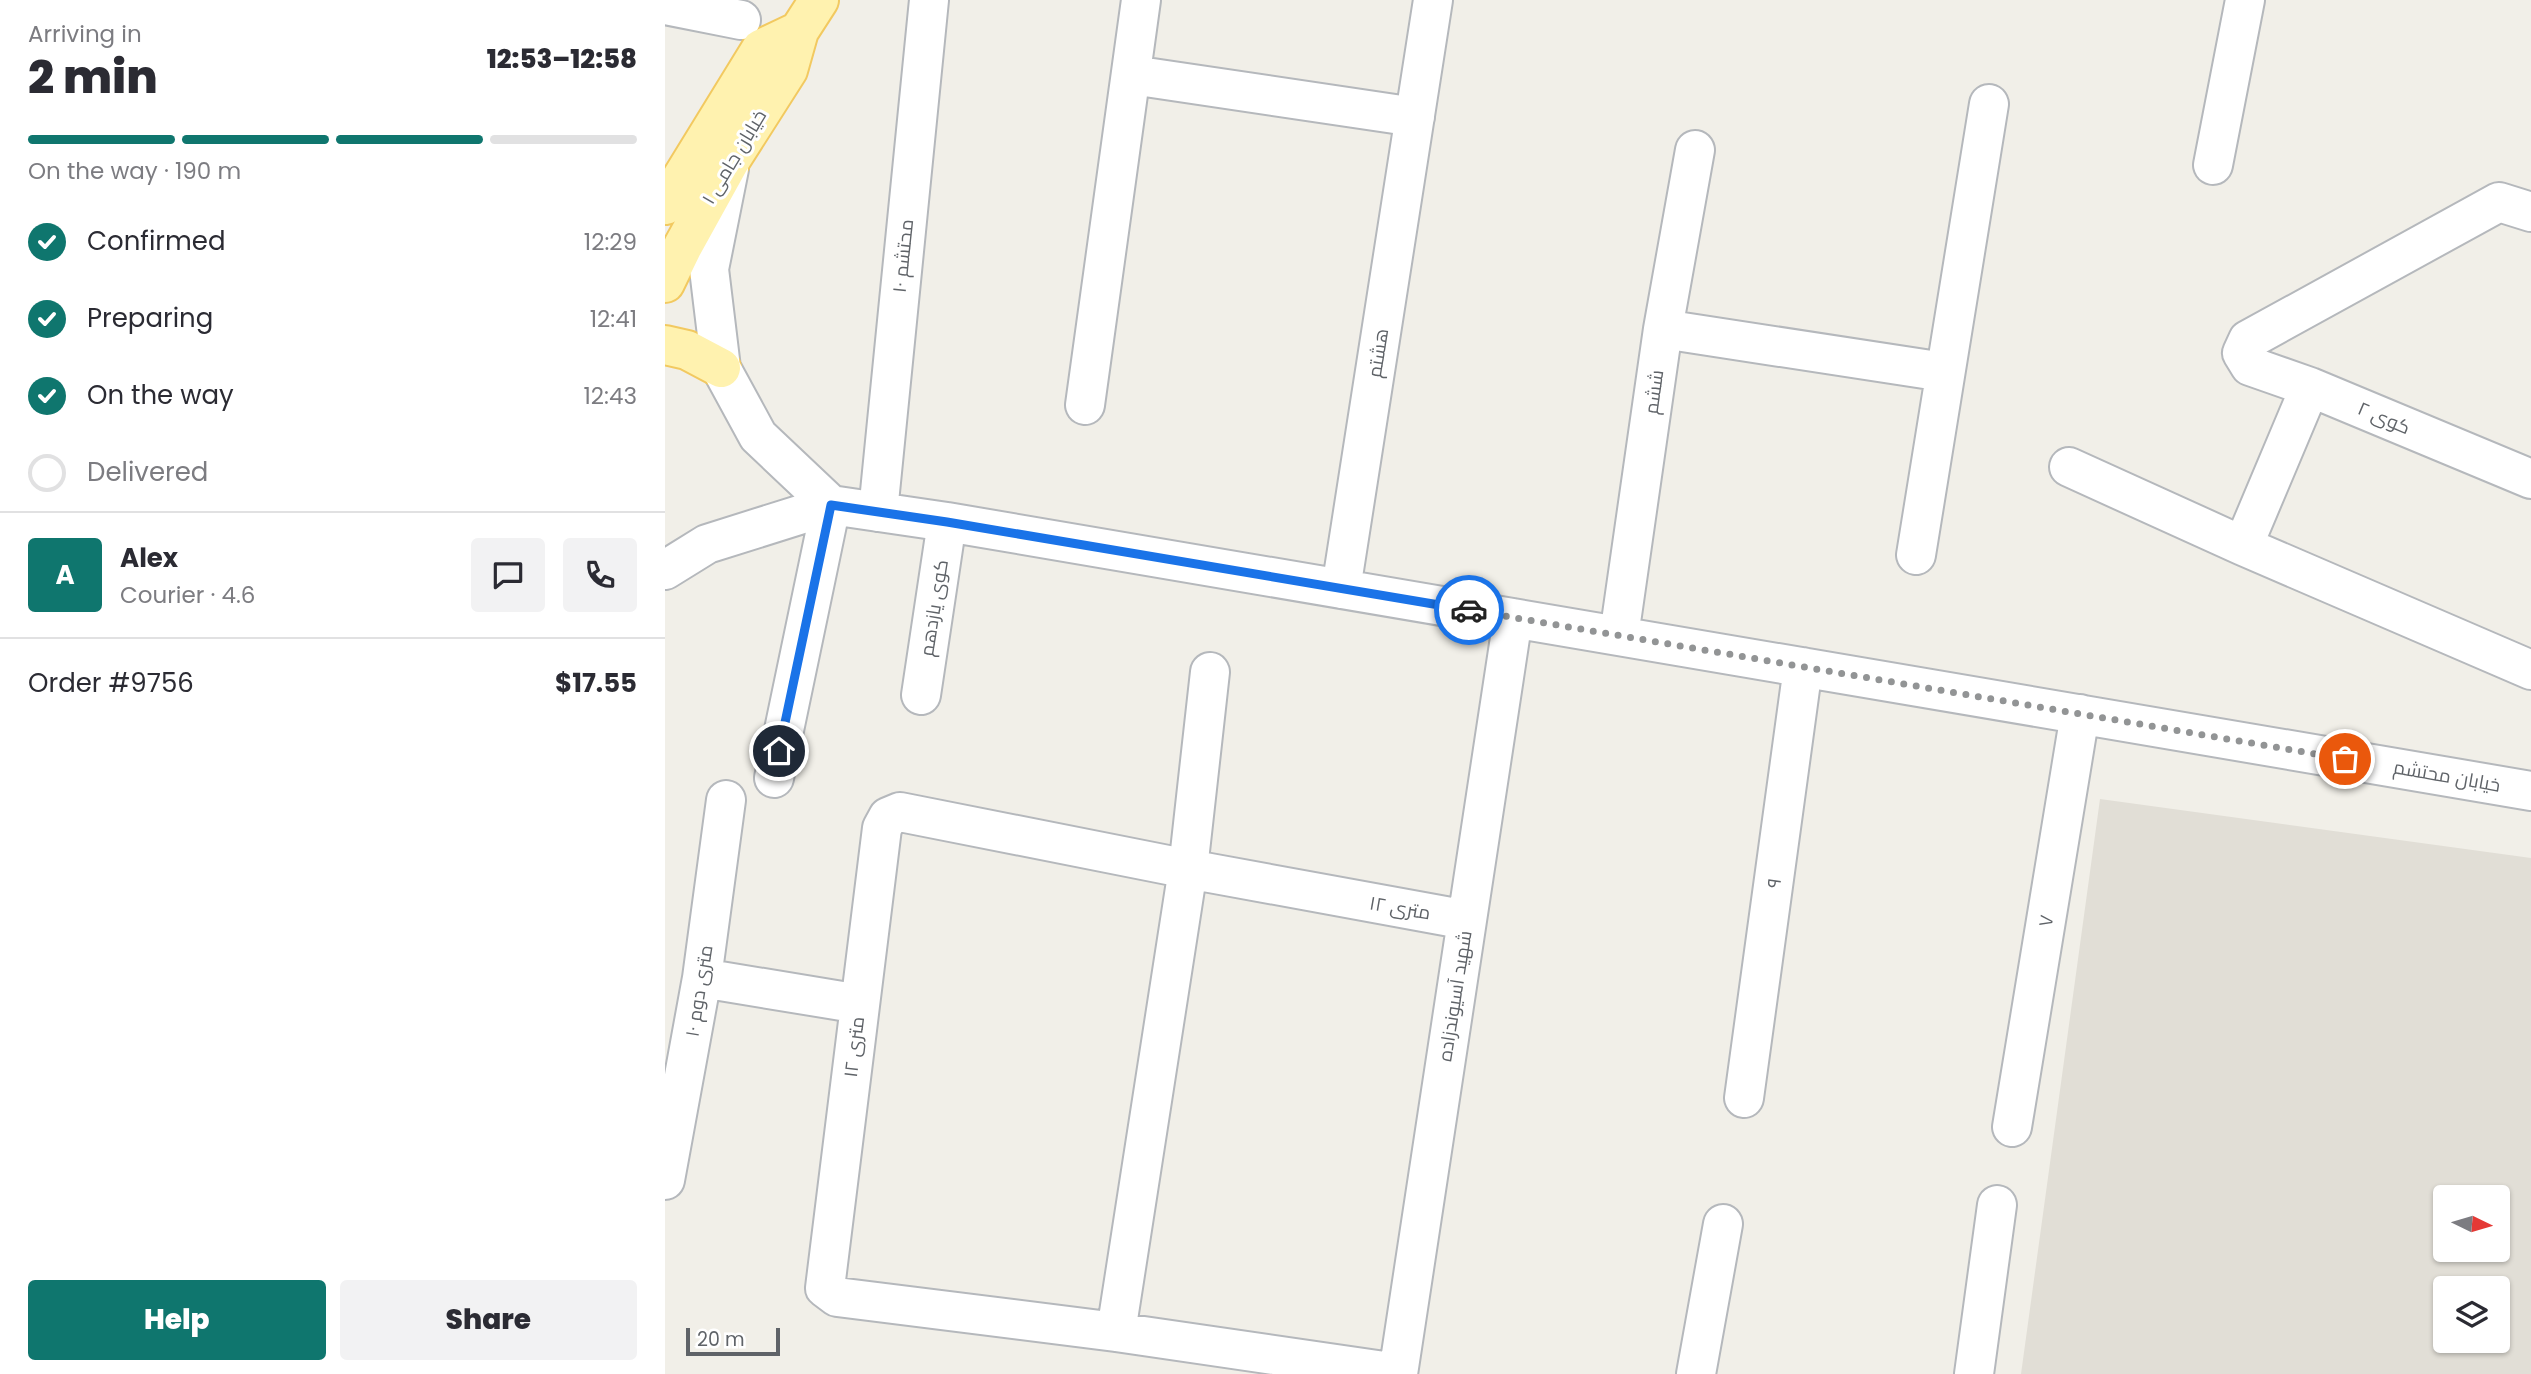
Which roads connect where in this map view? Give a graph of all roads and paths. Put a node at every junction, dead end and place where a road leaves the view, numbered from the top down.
1 (929, 0) edge
2 (1141, 0) edge
3 (1433, 0) edge
4 (2245, 0) edge
5 (665, 5) edge
6 (809, 15) edge
7 (741, 20) dead end
8 (1132, 75) junction
9 (1989, 104) dead end
10 (1415, 117) junction
11 (1695, 150) dead end
12 (730, 161) junction
13 (2213, 165) dead end
14 (665, 205) edge
15 (2515, 207) edge
16 (665, 283) edge
17 (1663, 329) junction
18 (665, 345) edge
19 (720, 368) junction
20 (1944, 372) junction
21 (2310, 387) junction
22 (1085, 405) dead end
23 (2069, 467) dead end
24 (2531, 479) edge
25 (831, 505) junction
26 (878, 512) junction
27 (947, 522) junction
28 (2243, 546) junction
29 (1916, 555) dead end
30 (665, 570) edge
31 (1341, 589) junction
32 (1513, 618) junction
33 (1619, 636) junction
34 (1803, 667) junction
35 (2531, 670) edge
36 (1210, 672) dead end
37 (921, 695) dead end
38 (2080, 714) junction
39 (774, 778) dead end
40 (2531, 790) edge
41 (726, 800) dead end
42 (1188, 869) junction
43 (1467, 920) junction
44 (702, 978) junction
45 (860, 1004) junction
46 (1744, 1098) dead end
47 (2012, 1127) dead end
48 (665, 1180) edge
49 (1997, 1205) dead end
50 (1723, 1224) dead end
51 (1116, 1332) junction
52 (1398, 1373) edge
53 (1696, 1374) edge
54 (1974, 1374) edge

1 - 26 street, محتشم ۱۰
2 - 8 street
3 - 10 street, هشتم
4 - 13 street
5 - 7 street
6 - 12 main road, خیابان جامی ۱
6 - 14 main road, خیابان جامی ۱
8 - 10 street
8 - 22 street
9 - 20 street
10 - 31 street, هشتم
11 - 17 street, ششم
12 - 16 main road, خیابان جامی ۱
12 - 19 street
15 - 21 street, کوی ۲
17 - 20 street
17 - 33 street, ششم
18 - 19 main road
19 - 25 street
20 - 29 street
21 - 24 street, کوی ۲
21 - 28 street
23 - 28 street
25 - 26 street, خیابان محتشم
25 - 30 street, خیابان محتشم
25 - 39 street
26 - 27 street, خیابان محتشم
27 - 31 street, خیابان محتشم
27 - 37 street, کوی یازدهم
28 - 35 street
31 - 32 street, خیابان محتشم
32 - 33 street, خیابان محتشم
32 - 43 street, شهید آسیوندزاده
33 - 34 street, خیابان محتشم
34 - 38 street, خیابان محتشم
34 - 46 street, ۹
36 - 42 street
38 - 40 street, خیابان محتشم
38 - 47 street, ۷
41 - 44 street, ۱۰ متری دوم
42 - 43 street, ۱۲ متری
42 - 45 street, ۱۲ متری
42 - 51 street
43 - 52 street, شهید آسیوندزاده
44 - 45 street
44 - 48 street, ۱۰ متری دوم
45 - 51 street, ۱۲ متری
49 - 54 street
50 - 53 street
51 - 52 street, ۱۲ متری

